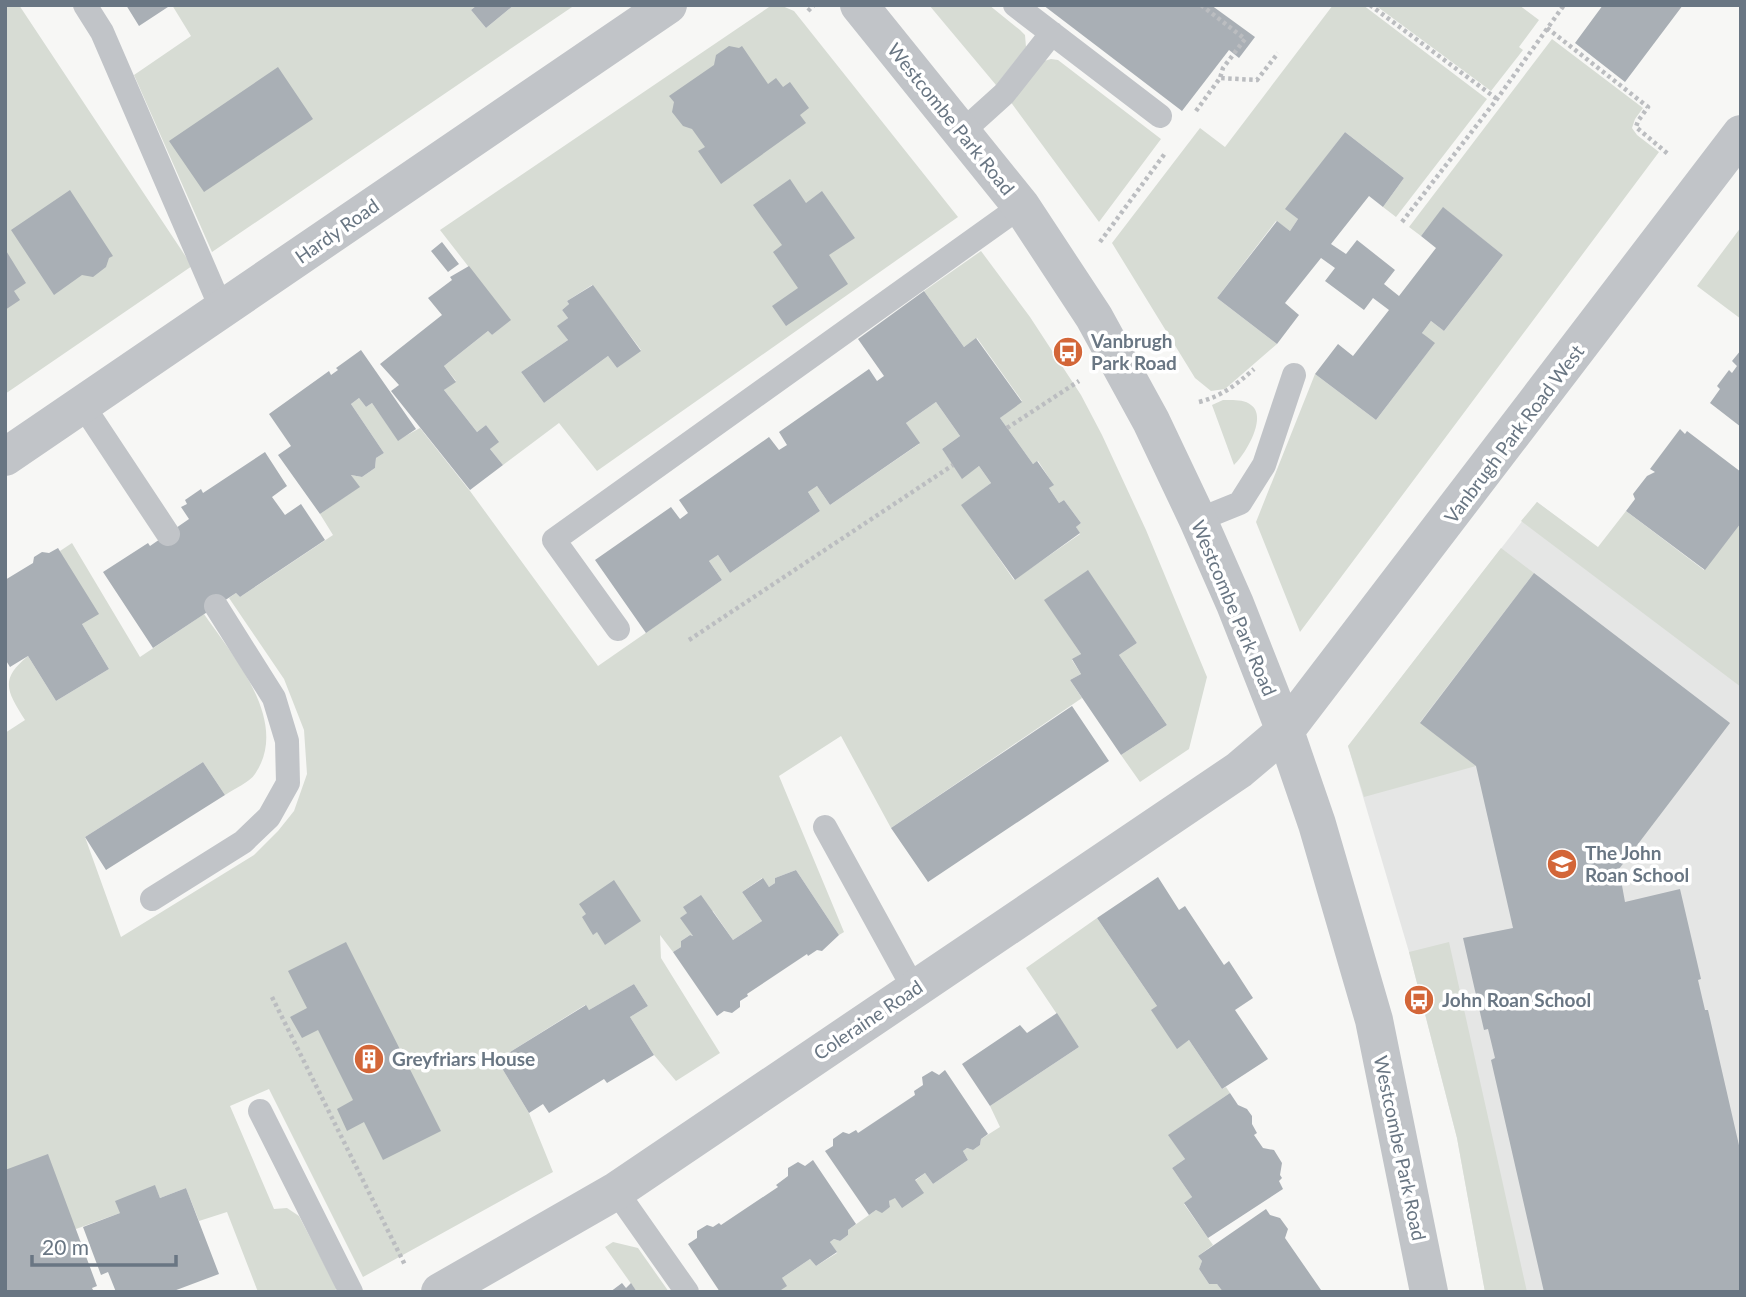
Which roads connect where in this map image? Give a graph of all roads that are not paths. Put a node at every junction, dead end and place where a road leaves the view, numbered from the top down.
1 (85, 5) edge
2 (668, 5) edge
3 (859, 5) edge
4 (1015, 5) edge
5 (1052, 33) junction
6 (1160, 116) dead end
7 (963, 131) junction
8 (1741, 134) edge
9 (1021, 206) junction
10 (222, 310) junction
11 (1294, 375) dead end
12 (82, 404) junction
13 (5, 457) edge
14 (1198, 520) junction
15 (168, 534) dead end
16 (216, 606) dead end
17 (618, 629) dead end
18 (1285, 732) junction
19 (825, 827) dead end
20 (152, 899) dead end
21 (914, 989) junction
22 (260, 1111) dead end
23 (616, 1191) junction
24 (351, 1292) edge
25 (440, 1292) edge
26 (687, 1292) edge
27 (1429, 1292) edge

1 - 10 lane
2 - 10 street, Hardy Road
3 - 7 street, Westcombe Park Road
4 - 5 lane
5 - 6 lane
5 - 7 lane
7 - 9 street, Westcombe Park Road
8 - 18 street, Vanbrugh Park Road West
9 - 14 street, Westcombe Park Road
9 - 17 lane
10 - 12 street, Hardy Road
11 - 14 lane
12 - 13 street, Hardy Road
12 - 15 lane
14 - 18 street, Westcombe Park Road
16 - 20 lane
18 - 21 street, Coleraine Road
18 - 27 street, Westcombe Park Road
19 - 21 lane
21 - 23 street, Coleraine Road
22 - 24 lane
23 - 25 street, Coleraine Road
23 - 26 lane

